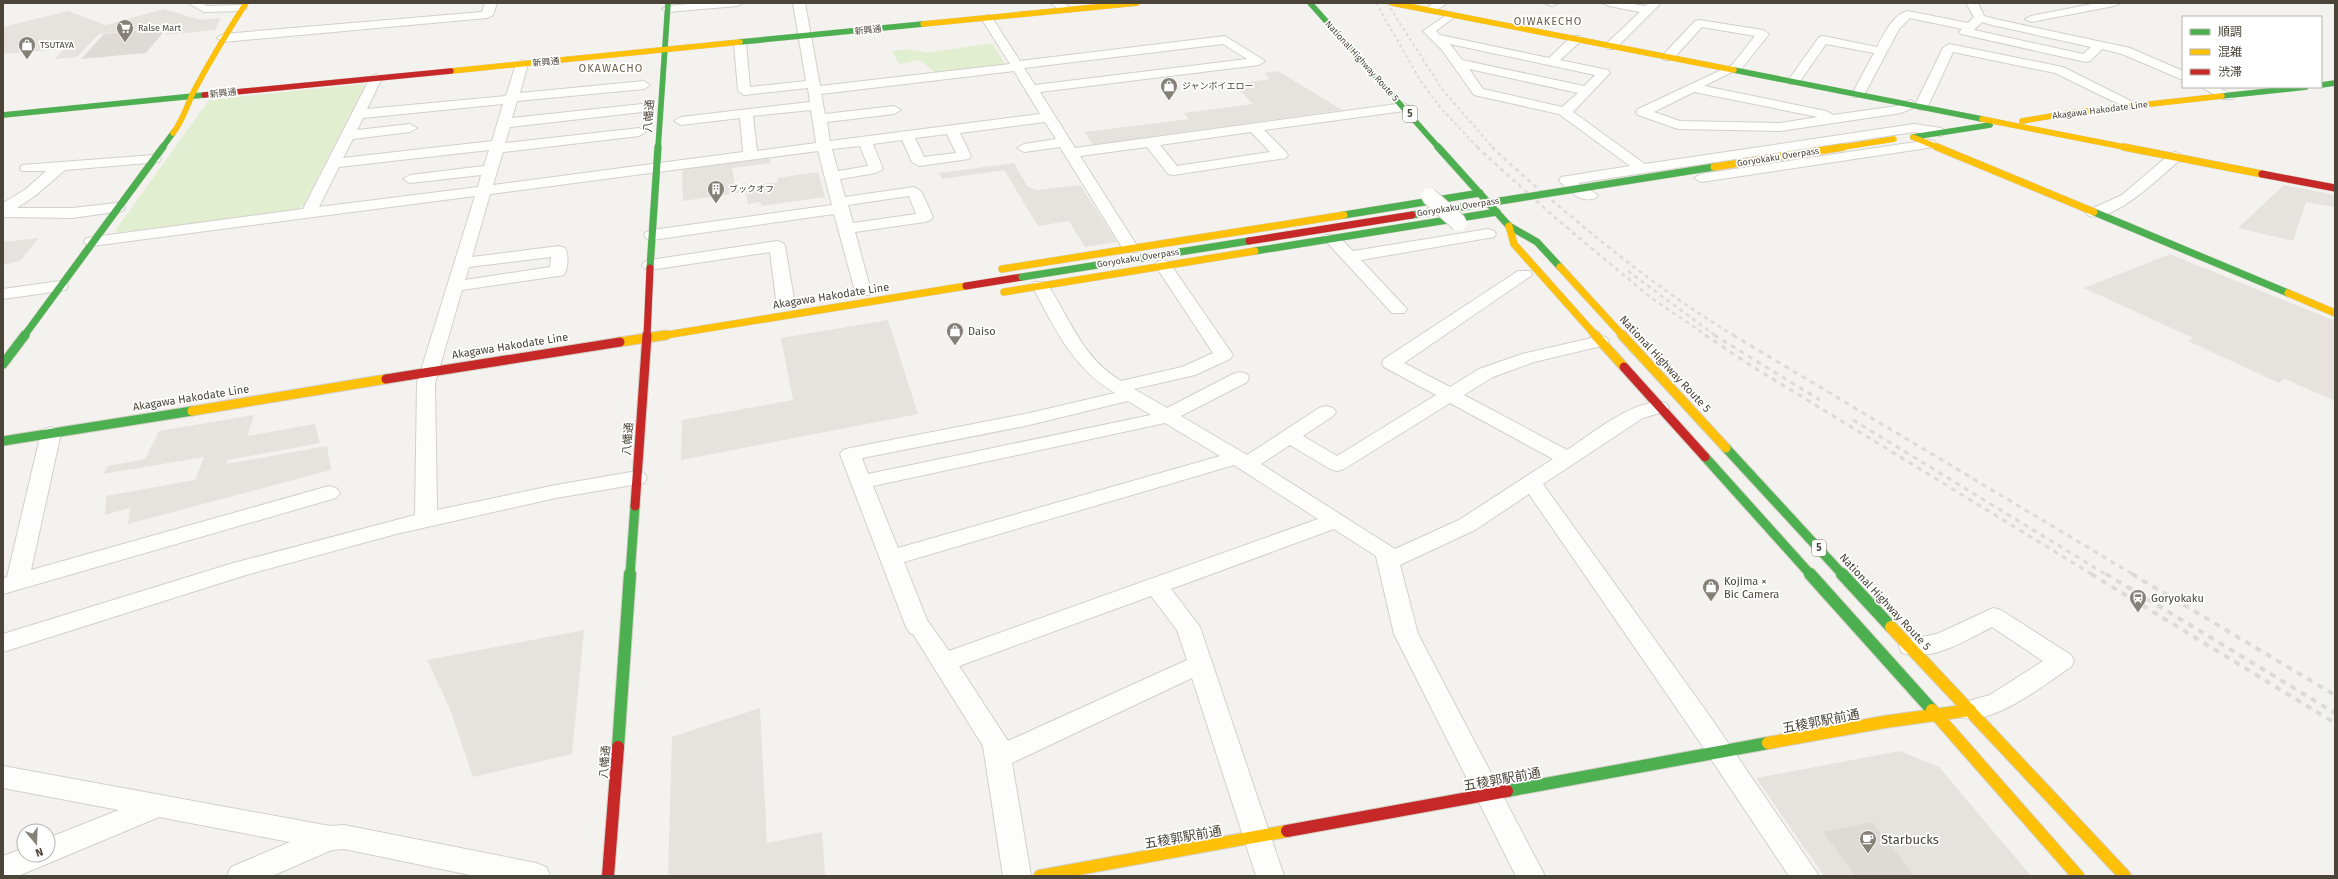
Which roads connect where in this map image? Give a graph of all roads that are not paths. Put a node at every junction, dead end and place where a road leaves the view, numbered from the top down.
1 (194, 3) edge
2 (491, 3) edge
3 (737, 3) edge
4 (799, 3) edge
5 (1056, 3) edge
6 (1137, 3) edge
7 (1310, 3) edge
8 (1392, 3) edge
9 (1441, 3) edge
10 (1609, 3) edge
11 (1969, 3) edge
12 (2114, 3) edge
13 (243, 6) edge
14 (668, 6) edge
15 (1651, 6) edge
16 (1067, 10) junction
17 (1430, 10) junction
18 (1451, 15) junction
19 (987, 18) junction
20 (1980, 18) junction
21 (2031, 19) dead end
22 (1969, 27) junction
23 (804, 36) junction
24 (223, 38) junction
25 (1438, 38) junction
26 (1576, 39) junction
27 (740, 43) junction
28 (2100, 45) junction
29 (1611, 46) junction
30 (665, 50) junction
31 (1881, 50) junction
32 (1668, 57) junction
33 (1552, 61) junction
34 (1457, 63) junction
35 (522, 64) junction
36 (1017, 66) junction
37 (1733, 69) junction
38 (2182, 76) edge
39 (376, 78) junction
40 (1794, 81) junction
41 (644, 85) dead end
42 (813, 87) junction
43 (1694, 88) junction
44 (2209, 88) edge
45 (2297, 88) edge
46 (1032, 89) junction
47 (1588, 91) junction
48 (1858, 94) junction
49 (194, 96) junction
50 (2228, 96) junction
51 (512, 99) junction
52 (817, 105) junction
53 (1916, 105) junction
54 (2134, 106) junction
55 (1404, 107) junction
56 (642, 108) dead end
57 (894, 110) dead end
58 (1563, 111) junction
59 (746, 113) junction
60 (358, 114) junction
61 (3, 115) edge
62 (1049, 117) junction
63 (1840, 118) junction
64 (819, 119) junction
65 (681, 120) dead end
66 (504, 123) junction
67 (2008, 123) junction
68 (410, 128) dead end
69 (1254, 128) junction
70 (952, 129) junction
71 (639, 132) dead end
72 (1941, 132) junction
73 (348, 135) junction
74 (907, 135) junction
75 (1913, 137) junction
76 (1894, 140) joint
77 (865, 141) junction
78 (1150, 141) junction
79 (1928, 144) junction
80 (498, 146) junction
81 (824, 146) junction
82 (1069, 147) junction
83 (1024, 148) dead end
84 (750, 156) junction
85 (2176, 156) junction
86 (154, 159) junction
87 (333, 163) junction
88 (61, 166) junction
89 (27, 168) dead end
90 (657, 168) junction
91 (1643, 168) junction
92 (490, 170) junction
93 (832, 176) junction
94 (410, 179) dead end
95 (2335, 188) edge
96 (485, 190) junction
97 (1480, 193) junction
98 (1430, 196) dead end
99 (840, 205) junction
100 (117, 208) junction
101 (3, 211) edge
102 (309, 212) junction
103 (1497, 212) junction
104 (2094, 214) junction
105 (1459, 223) dead end
106 (1509, 226) junction
107 (846, 229) junction
108 (1488, 234) dead end
109 (652, 235) junction
110 (1331, 238) junction
111 (92, 242) junction
112 (1131, 249) junction
113 (1348, 256) junction
114 (464, 264) junction
115 (650, 265) junction
116 (1163, 265) junction
117 (993, 270) dead end
118 (1524, 275) dead end
119 (1031, 282) junction
120 (60, 286) junction
121 (457, 286) junction
122 (859, 292) joint
123 (3, 294) edge
124 (993, 294) dead end
125 (895, 298) junction
126 (785, 299) dead end
127 (931, 302) dead end
128 (1398, 309) dead end
129 (2335, 313) edge
130 (783, 316) junction
131 (646, 336) junction
132 (1600, 342) junction
133 (3, 364) edge
134 (432, 371) junction
135 (1240, 378) dead end
136 (1123, 391) junction
137 (1449, 395) junction
138 (1659, 407) junction
139 (1326, 412) dead end
140 (1168, 417) junction
141 (51, 433) junction
142 (1289, 436) junction
143 (3, 441) edge
144 (1567, 459) junction
145 (1242, 461) junction
146 (637, 478) junction
147 (863, 482) junction
148 (1531, 482) junction
149 (329, 493) dead end
150 (426, 518) junction
151 (1337, 520) junction
152 (891, 558) junction
153 (1388, 561) junction
154 (10, 584) edge
155 (1155, 585) junction
156 (3, 642) edge
157 (1911, 647) junction
158 (944, 662) junction
159 (1200, 664) junction
160 (1970, 710) junction
161 (1934, 714) junction
162 (1721, 753) junction
163 (999, 757) junction
164 (3, 777) edge
165 (1490, 794) junction
166 (160, 805) junction
167 (1257, 836) junction
168 (330, 838) junction
169 (56, 848) edge
170 (18, 863) edge
171 (3, 869) edge
172 (241, 876) edge
173 (536, 876) edge
174 (608, 876) edge
175 (1017, 876) edge
176 (1040, 876) edge
177 (1270, 876) edge
178 (1531, 876) edge
179 (1805, 876) edge
180 (2078, 876) edge
181 (2125, 876) edge

1 - 13 street
2 - 24 street
3 - 14 street
4 - 23 street
5 - 16 street
6 - 16 main road, 新興通
7 - 55 main road, National Highway Route 5 / 5
8 - 17 main road
9 - 17 street
10 - 15 street
11 - 20 street
12 - 21 street
13 - 24 main road
14 - 30 main road, 八幡通
15 - 29 street
16 - 19 main road, 新興通
17 - 18 main road
18 - 25 street
18 - 26 main road
19 - 23 main road, 新興通
19 - 36 street
20 - 22 street
20 - 28 street
22 - 28 street
22 - 31 street
23 - 27 main road, 新興通
23 - 42 street
24 - 49 main road
25 - 33 street
25 - 34 street
26 - 29 main road
26 - 33 street
27 - 30 main road, 新興通
27 - 42 street
28 - 38 street
29 - 32 main road
30 - 35 main road, 新興通
30 - 90 main road, 八幡通
31 - 40 street
31 - 48 street
32 - 37 main road
32 - 37 street
33 - 47 street
34 - 47 street
34 - 58 street
35 - 39 main road, 新興通
35 - 51 street
36 - 42 street
36 - 46 street
36 - 46 street
37 - 40 main road
37 - 43 street
39 - 49 main road, 新興通
39 - 60 street
40 - 48 main road
41 - 51 street
42 - 52 street
43 - 63 street
43 - 63 street
44 - 50 street
45 - 50 main road, Akagawa Hakodate Line
46 - 62 street
47 - 58 street
48 - 53 main road
49 - 61 main road, 新興通
49 - 86 main road
50 - 54 main road, Akagawa Hakodate Line
51 - 60 street
51 - 66 street
52 - 59 street
52 - 64 street
53 - 54 street
53 - 63 street
53 - 67 main road
54 - 67 main road, Akagawa Hakodate Line
55 - 69 street
55 - 97 main road, National Highway Route 5 / 5
56 - 66 street
57 - 64 street
58 - 91 street
59 - 65 street
59 - 84 street
60 - 73 street
62 - 70 street
62 - 82 street
64 - 81 street
66 - 80 street
67 - 72 main road, Akagawa Hakodate Line
67 - 85 main road
68 - 73 street
69 - 78 street
69 - 78 street
70 - 74 street
70 - 74 street
71 - 80 street
72 - 75 main road, Akagawa Hakodate Line
72 - 91 street
73 - 87 street
74 - 77 street
75 - 76 main road, Akagawa Hakodate Line
75 - 79 main road
76 - 119 main road, Goryokaku Overpass, bridge
77 - 81 street
77 - 93 street
78 - 82 street
79 - 91 street
79 - 104 main road
80 - 87 street
80 - 92 street
81 - 84 street
81 - 93 street
82 - 83 street
82 - 112 street
84 - 90 street
85 - 95 main road
85 - 104 street
86 - 88 street
86 - 100 main road
87 - 102 street
88 - 89 street
88 - 101 street
90 - 96 street
90 - 109 main road, 八幡通
92 - 94 street
92 - 96 street
93 - 99 street
96 - 102 street
96 - 114 street
97 - 103 main road, National Highway Route 5 / 5
97 - 112 main road
98 - 105 street, bridge
99 - 107 street
99 - 107 street
99 - 109 street
100 - 101 street
100 - 111 main road
102 - 111 street
103 - 106 main road, National Highway Route 5 / 5
103 - 110 main road
104 - 129 main road
106 - 132 main road, National Highway Route 5 / 5
106 - 157 main road, National Highway Route 5 / 5
107 - 122 street
108 - 113 street
109 - 115 main road, 八幡通
110 - 113 street
110 - 116 main road
111 - 120 main road
112 - 117 main road
113 - 128 street
114 - 121 street
114 - 121 street
115 - 126 street
115 - 131 main road, 八幡通
116 - 119 main road
116 - 136 street
118 - 137 street
119 - 124 main road
119 - 125 main road, Akagawa Hakodate Line
119 - 136 street
120 - 123 street
120 - 133 main road
121 - 134 street
122 - 130 main road
125 - 127 main road
125 - 130 main road, Akagawa Hakodate Line
130 - 131 main road, Akagawa Hakodate Line
131 - 134 main road, Akagawa Hakodate Line
131 - 146 main road, 八幡通
132 - 137 street
132 - 138 main road, National Highway Route 5 / 5
134 - 141 main road, Akagawa Hakodate Line
134 - 150 street
135 - 140 street
136 - 140 street
136 - 147 street
137 - 142 street
137 - 144 street
138 - 144 street
138 - 161 main road, National Highway Route 5 / 5
139 - 142 street
140 - 145 street
140 - 147 street
141 - 143 main road, Akagawa Hakodate Line
141 - 154 street
142 - 145 street
144 - 148 street
145 - 151 street
145 - 152 street
146 - 150 street
146 - 174 main road, 八幡通
147 - 152 street
148 - 153 street
148 - 162 street
149 - 154 street
150 - 156 street
151 - 153 street
151 - 155 street
152 - 158 street
153 - 165 street
155 - 158 street
155 - 159 street
157 - 160 main road, National Highway Route 5 / 5
157 - 160 street
158 - 163 street
159 - 163 street
159 - 167 street
160 - 161 main road, 五稜郭駅前通
160 - 181 main road, National Highway Route 5 / 5
161 - 162 main road, 五稜郭駅前通
161 - 180 main road, National Highway Route 5 / 5
162 - 165 main road, 五稜郭駅前通
162 - 179 street
163 - 175 street
164 - 166 street
165 - 167 main road, 五稜郭駅前通
165 - 178 street
166 - 168 street
166 - 169 street
167 - 176 main road, 五稜郭駅前通
167 - 177 street
168 - 172 street
168 - 173 street
170 - 171 street

